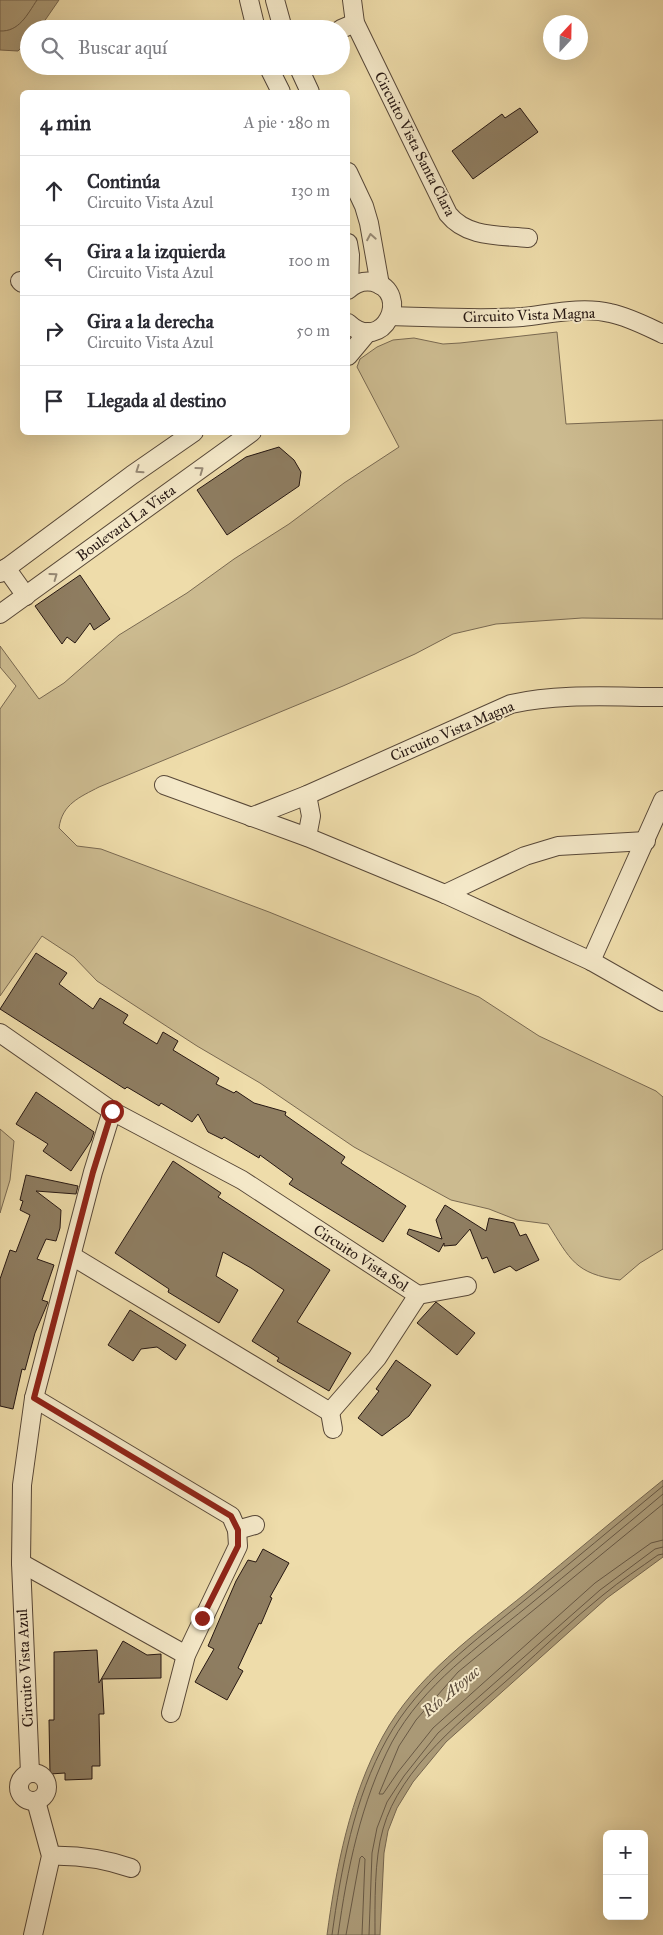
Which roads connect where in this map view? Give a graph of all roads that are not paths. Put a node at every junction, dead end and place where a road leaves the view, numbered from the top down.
1 (249, 0) edge
2 (275, 0) edge
3 (352, 0) edge
4 (254, 20) edge
5 (281, 20) edge
6 (349, 20) edge
7 (350, 30) edge
8 (272, 75) edge
9 (302, 75) edge
10 (280, 90) edge
11 (309, 90) edge
12 (350, 176) edge
13 (528, 238) dead end
14 (380, 285) junction
15 (350, 288) edge
16 (391, 316) junction
17 (350, 324) edge
18 (368, 332) junction
19 (663, 334) edge
20 (350, 354) edge
21 (190, 435) edge
22 (248, 435) edge
23 (3, 570) edge
24 (26, 596) junction
25 (0, 614) edge
26 (663, 697) edge
27 (164, 785) dead end
28 (307, 795) junction
29 (663, 800) edge
30 (251, 816) junction
31 (306, 837) junction
32 (646, 841) junction
33 (445, 894) junction
34 (591, 961) junction
35 (663, 1002) edge
36 (0, 1033) edge
37 (112, 1111) junction
38 (72, 1256) junction
39 (467, 1286) dead end
40 (418, 1295) junction
41 (34, 1398) junction
42 (330, 1412) junction
43 (333, 1429) dead end
44 (255, 1525) dead end
45 (238, 1530) junction
46 (21, 1563) junction
47 (186, 1655) junction
48 (171, 1713) dead end
49 (51, 1856) junction
50 (131, 1868) dead end
51 (33, 1935) edge

1 - 4 street
2 - 5 street
3 - 6 street, Circuito Vista Santa Clara
7 - 13 street, Circuito Vista Santa Clara
8 - 10 street
9 - 11 street
14 -> 12 street
14 - 15 street
14 - 16 street
16 - 18 street
16 - 19 street, Circuito Vista Magna
17 - 18 street
18 - 20 street
21 -> 23 street
24 -> 22 street, Boulevard La Vista
23 - 24 street
24 - 25 street, Boulevard La Vista
26 - 28 street, Circuito Vista Magna
27 - 30 street
28 - 30 street, Circuito Vista Magna
28 - 31 street
29 - 32 street
30 - 31 street
31 - 33 street
32 - 33 street
32 - 34 street
33 - 34 street
34 - 35 street
36 - 37 street, Circuito Vista Sol
37 - 38 street, Circuito Vista Azul
37 - 40 street, Circuito Vista Sol
38 - 41 street, Circuito Vista Azul
38 - 42 street
39 - 40 street
40 - 42 street, Circuito Vista Sol
41 - 45 street
41 - 46 street, Circuito Vista Azul
42 - 43 street
44 - 45 street
45 - 47 street
46 - 47 street
46 - 49 street, Circuito Vista Azul
47 - 48 street
49 - 50 street
49 - 51 street

